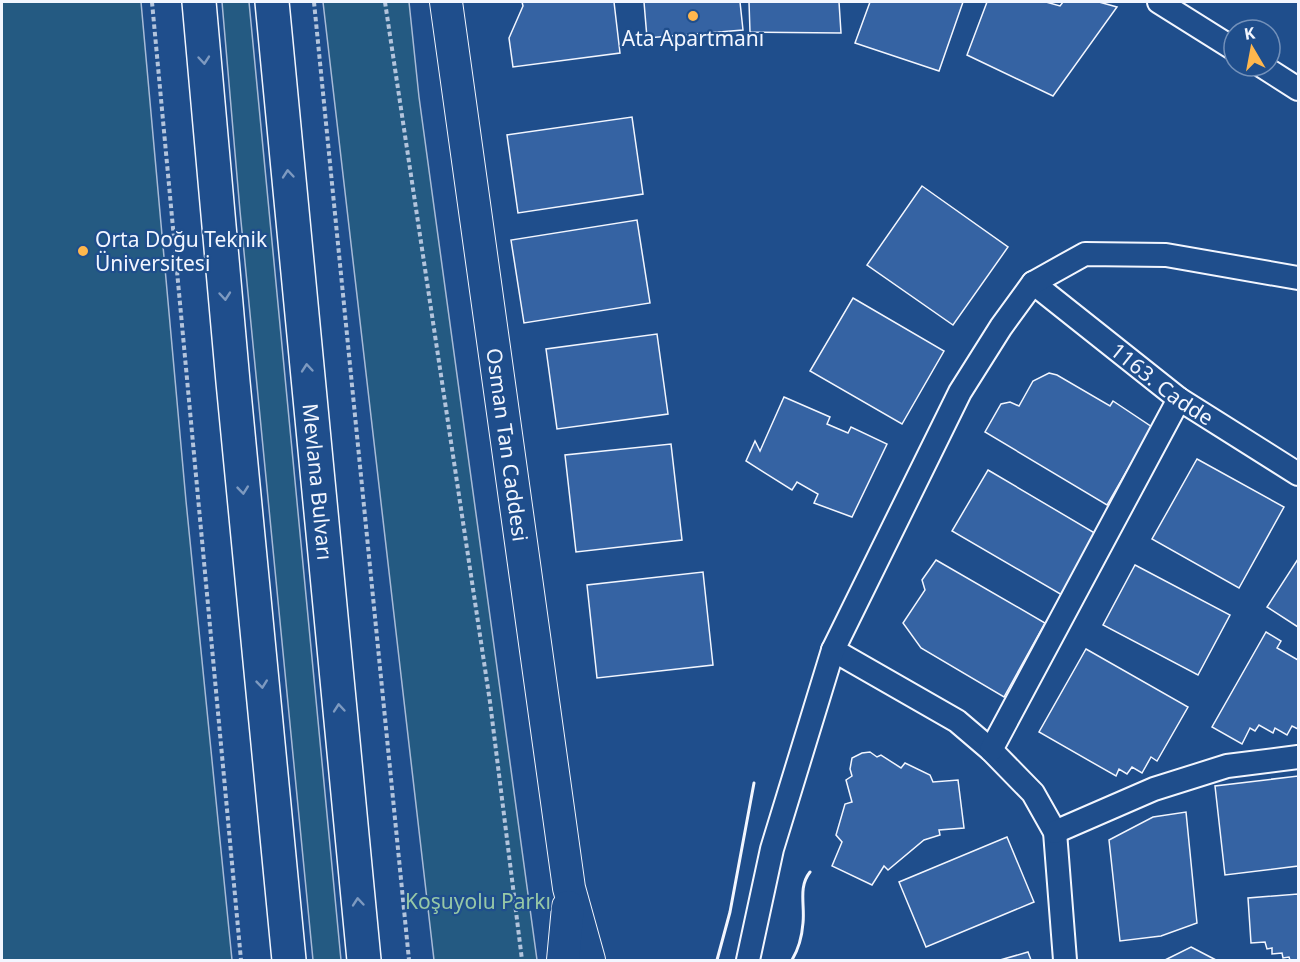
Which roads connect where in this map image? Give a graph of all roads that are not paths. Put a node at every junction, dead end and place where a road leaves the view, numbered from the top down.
1 (199, 2) edge
2 (272, 2) edge
3 (446, 2) edge
4 (1159, 2) edge
5 (1222, 41) edge
6 (1281, 78) edge
7 (1299, 89) edge
8 (1299, 278) edge
9 (1033, 283) junction
10 (1179, 399) junction
11 (1299, 474) edge
12 (833, 650) junction
13 (991, 750) junction
14 (1299, 757) edge
15 (1055, 832) junction
16 (569, 888) junction
17 (289, 960) edge
18 (364, 960) edge
19 (563, 960) edge
20 (589, 960) edge
21 (748, 960) edge
22 (1065, 960) edge

1 -> 17 highway
18 -> 2 highway, Mevlana Bulvarı
3 - 16 street, Osman Tan Caddesi
4 - 5 street
6 - 7 street
8 - 9 street
9 - 10 street, 1163. Cadde
9 - 12 street
10 - 11 street, 1163. Cadde
10 - 13 street
12 - 13 street
12 - 21 street
13 - 15 street
14 - 15 street
15 - 22 street
16 - 19 street, Osman Tan Caddesi
16 - 20 street, Osman Tan Caddesi

